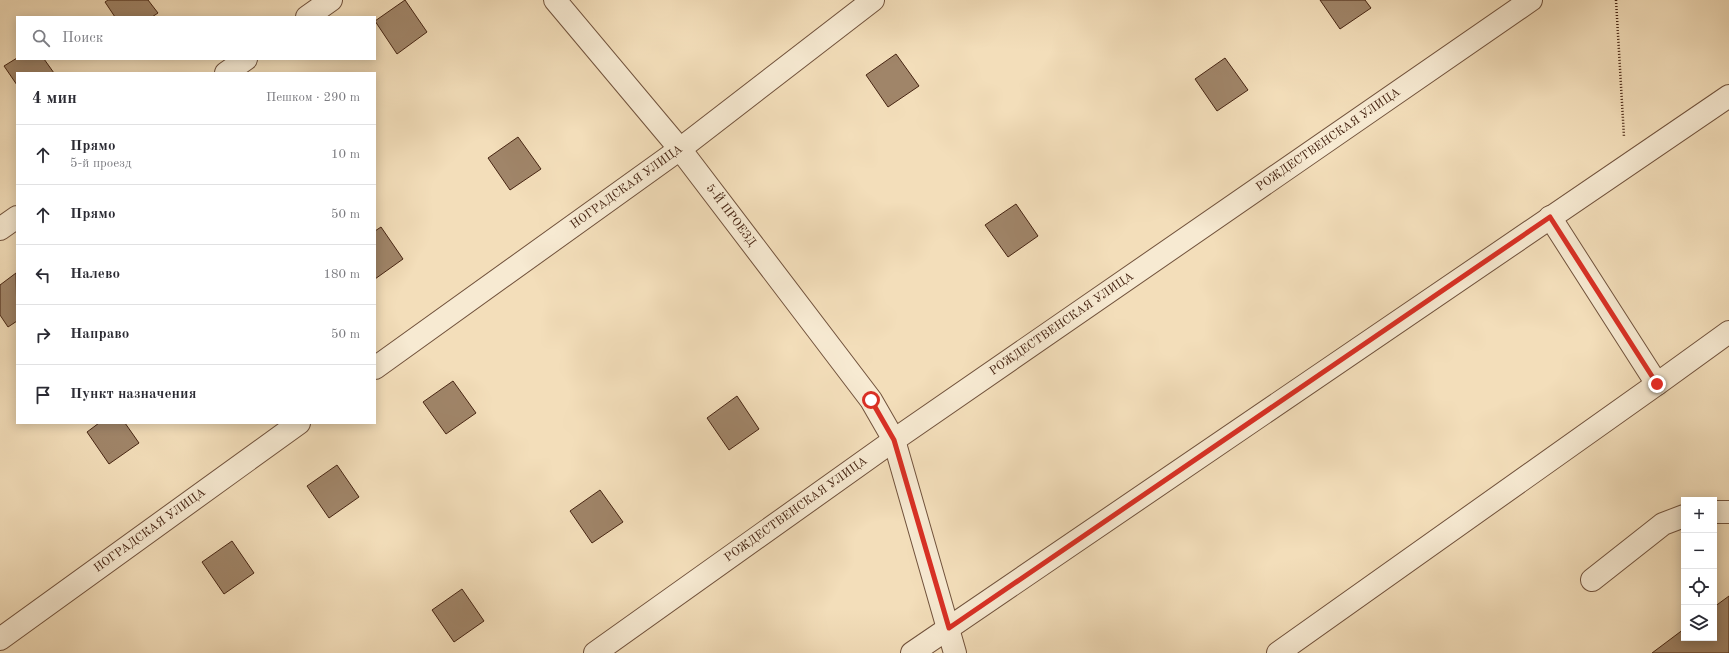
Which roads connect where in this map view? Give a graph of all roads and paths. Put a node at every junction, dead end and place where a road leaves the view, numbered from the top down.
1 (331, 0) edge
2 (555, 0) edge
3 (873, 0) edge
4 (1531, 0) edge
5 (1616, 0) edge
6 (307, 16) edge
7 (245, 60) edge
8 (227, 72) edge
9 (1729, 96) edge
10 (680, 149) junction
11 (1626, 166) junction
12 (1550, 217) junction
13 (16, 218) edge
14 (0, 229) edge
15 (1729, 332) edge
16 (376, 367) edge
17 (1657, 384) junction
18 (298, 424) edge
19 (894, 440) junction
20 (1717, 512) edge
21 (1729, 512) edge
22 (1681, 517) edge
23 (1592, 580) dead end
24 (949, 628) junction
25 (0, 639) edge
26 (595, 653) edge
27 (912, 653) edge
28 (955, 653) edge
29 (1278, 653) edge

1 - 6 street
2 - 10 street, 5-Й ПРОЕЗД
3 - 10 street, НОГРАДСКАЯ УЛИЦА
4 - 19 street, РОЖДЕСТВЕНСКАЯ УЛИЦА
5 - 11 path
7 - 8 street
9 - 11 street
10 - 16 street, НОГРАДСКАЯ УЛИЦА
10 - 19 street, 5-Й ПРОЕЗД
11 - 12 street
12 - 17 street
12 - 24 street
13 - 14 street
15 - 17 street
17 - 29 street
18 - 25 street, НОГРАДСКАЯ УЛИЦА
19 - 24 street, 5-Й ПРОЕЗД
19 - 26 street, РОЖДЕСТВЕНСКАЯ УЛИЦА
20 - 21 street
22 - 23 street
24 - 27 street
24 - 28 street, 5-Й ПРОЕЗД

